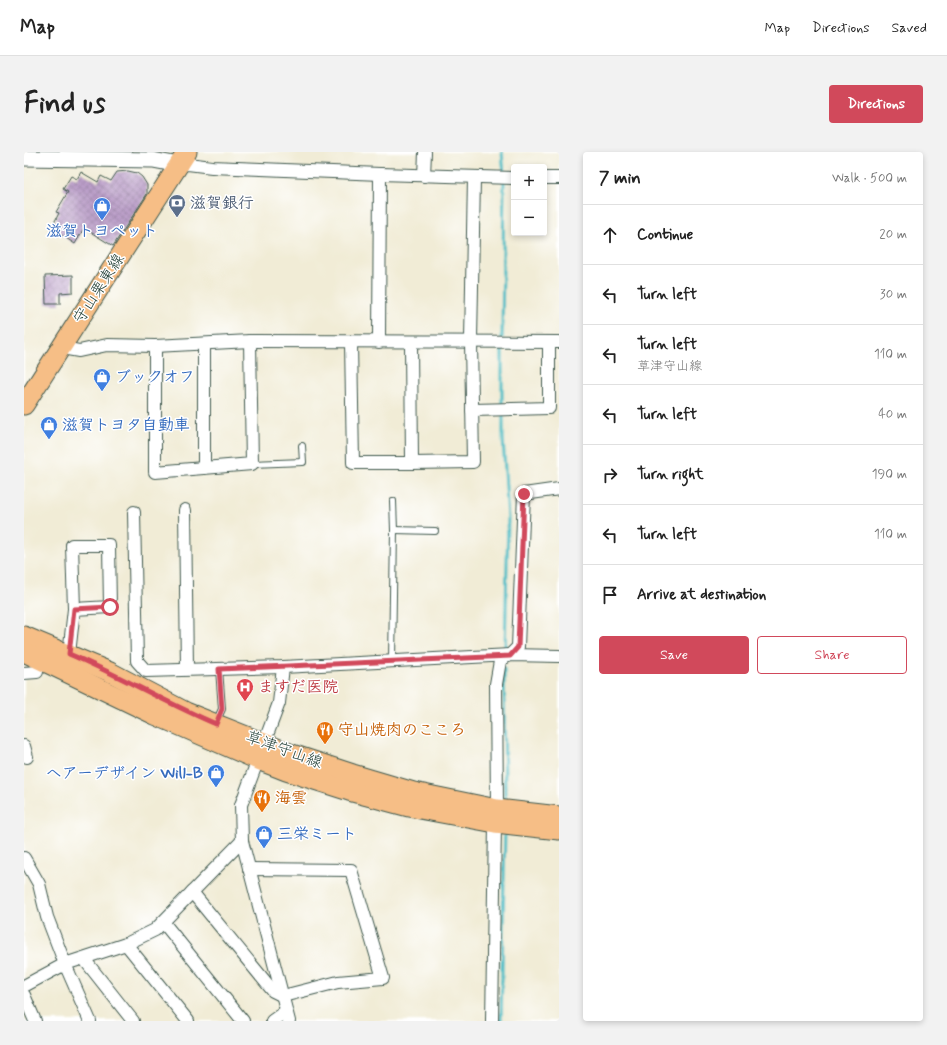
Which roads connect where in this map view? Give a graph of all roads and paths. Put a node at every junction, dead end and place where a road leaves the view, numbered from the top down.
1 (425, 152) edge
2 (65, 156) edge
3 (24, 158) edge
4 (183, 158) edge
5 (380, 174) junction
6 (424, 176) junction
7 (474, 178) junction
8 (511, 178) edge
9 (547, 178) edge
10 (559, 178) edge
11 (250, 341) junction
12 (471, 341) junction
13 (352, 342) junction
14 (379, 342) junction
15 (411, 342) junction
16 (554, 342) edge
17 (204, 344) junction
18 (155, 346) junction
19 (62, 348) junction
20 (24, 405) edge
21 (472, 410) junction
22 (302, 446) dead end
23 (412, 463) junction
24 (252, 464) junction
25 (204, 468) junction
26 (559, 489) edge
27 (393, 501) dead end
28 (185, 510) dead end
29 (134, 512) dead end
30 (394, 530) junction
31 (435, 531) dead end
32 (74, 609) junction
33 (24, 636) edge
34 (24, 652) edge
35 (69, 654) junction
36 (510, 656) junction
37 (559, 656) edge
38 (392, 661) junction
39 (283, 667) junction
40 (187, 669) junction
41 (219, 669) junction
42 (37, 672) dead end
43 (24, 673) edge
44 (216, 724) junction
45 (261, 752) junction
46 (496, 816) junction
47 (559, 816) edge
48 (559, 830) edge
49 (242, 841) junction
50 (24, 858) edge
51 (249, 869) junction
52 (192, 892) junction
53 (163, 922) junction
54 (126, 944) junction
55 (84, 959) junction
56 (65, 964) junction
57 (24, 986) edge
58 (24, 996) edge
59 (283, 996) junction
60 (287, 1016) edge
61 (34, 1021) edge
62 (90, 1021) edge
63 (133, 1021) edge
64 (188, 1021) edge
65 (243, 1021) edge
66 (272, 1021) edge
67 (492, 1021) edge

1 - 6 street
2 - 3 street
2 - 4 street
4 - 5 street
4 - 19 main road, 守山栗東線
5 - 6 street
5 - 14 street
6 - 7 street
7 - 8 street
7 - 12 street
9 - 10 street
11 - 13 street
11 - 17 street
11 - 24 street
12 - 15 street
12 - 16 street
12 - 21 street
13 - 14 street
13 - 23 street
14 - 15 street
15 - 23 street
16 - 21 street
17 - 18 street
17 - 25 street
18 - 19 street
18 - 25 street
19 - 20 main road, 守山栗東線
21 - 23 street
22 - 24 lane
24 - 25 street
26 - 36 street
27 - 30 lane
28 - 40 street
29 - 40 street
30 - 31 lane
30 - 38 lane
32 - 32 street
32 - 35 street
33 - 35 main road, 草津守山線
34 - 45 main road, 草津守山線
35 - 44 main road, 草津守山線
36 - 37 street
36 - 38 street
36 - 46 street
38 - 39 street
39 - 41 street
39 - 45 street
40 - 41 street
41 - 44 lane
42 - 43 street
44 - 45 main road, 草津守山線
45 - 46 main road, 草津守山線
45 - 49 street
46 - 47 main road, 草津守山線
46 - 48 main road, 草津守山線
46 - 67 street
49 - 51 street
49 - 52 street
50 - 56 street
51 - 59 street
51 - 59 street
52 - 53 street
52 - 59 street
53 - 54 street
53 - 65 street
54 - 55 street
54 - 64 street
55 - 56 street
55 - 63 street
56 - 57 street
56 - 62 street
58 - 61 street
59 - 60 street
60 - 66 street

